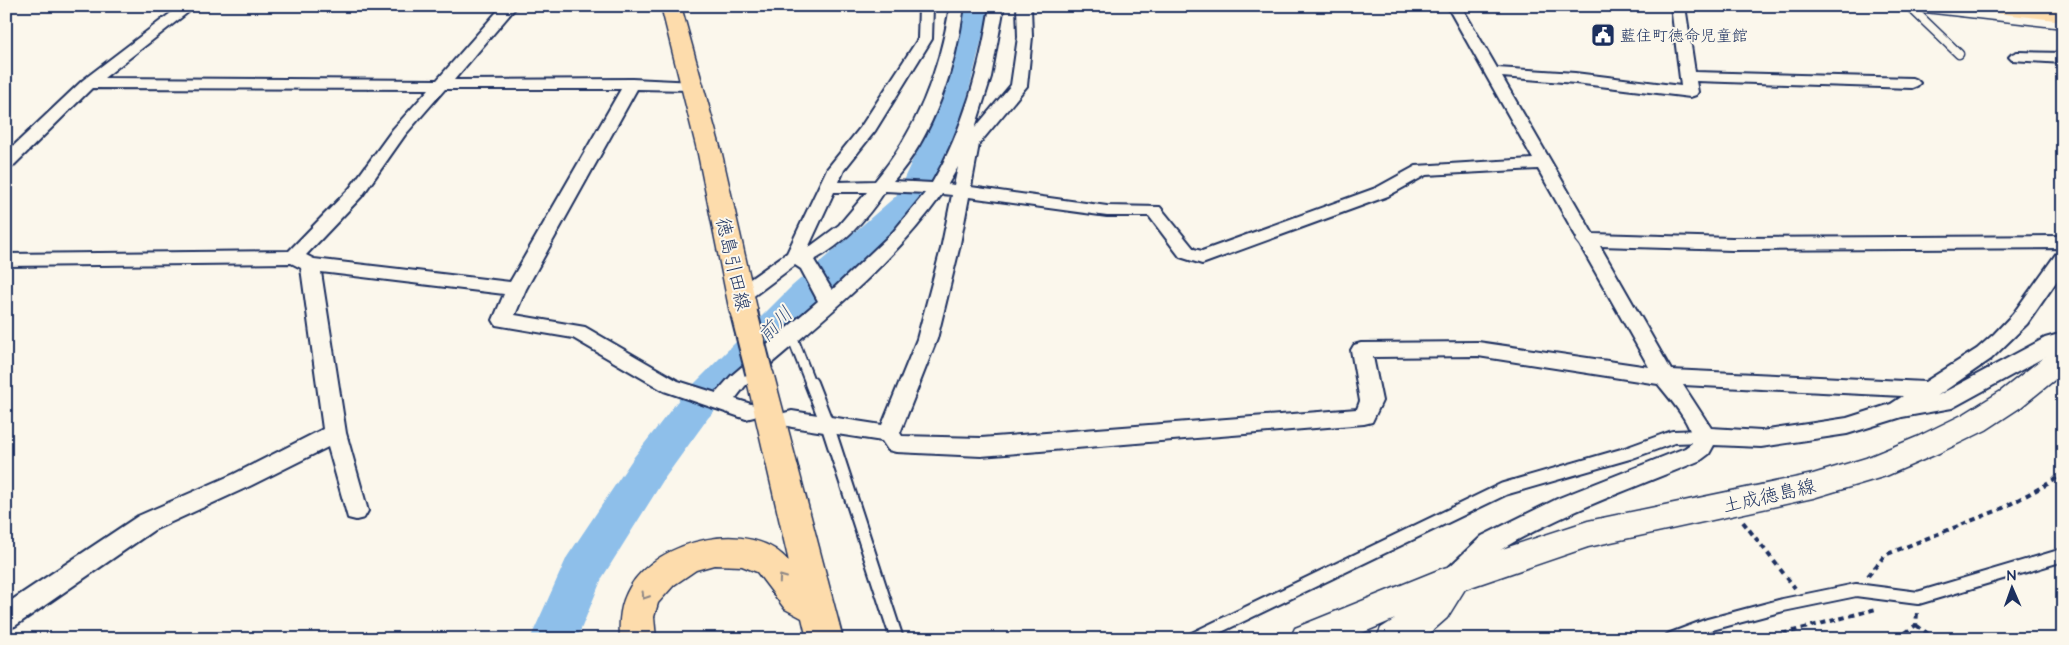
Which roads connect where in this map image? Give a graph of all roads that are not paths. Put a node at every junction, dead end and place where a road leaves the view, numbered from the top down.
1 (189, 6) edge
2 (510, 6) edge
3 (671, 6) edge
4 (926, 6) edge
5 (957, 6) edge
6 (997, 6) edge
7 (1024, 6) edge
8 (1678, 6) edge
9 (1908, 6) edge
10 (1925, 6) edge
11 (1988, 6) edge
12 (1456, 9) edge
13 (2063, 15) edge
14 (2063, 22) edge
15 (1959, 54) dead end
16 (2017, 57) dead end
17 (2060, 60) edge
18 (1491, 72) junction
19 (1688, 76) junction
20 (88, 83) junction
21 (443, 83) junction
22 (1912, 83) dead end
23 (632, 84) junction
24 (691, 85) junction
25 (6, 163) edge
26 (1544, 164) junction
27 (827, 186) junction
28 (883, 186) junction
29 (934, 189) junction
30 (963, 191) junction
31 (1586, 240) junction
32 (2063, 242) edge
33 (2063, 258) edge
34 (6, 260) edge
35 (802, 260) junction
36 (302, 261) junction
37 (516, 289) junction
38 (827, 300) junction
39 (742, 304) junction
40 (791, 334) junction
41 (2063, 340) edge
42 (2063, 357) edge
43 (1665, 377) junction
44 (1928, 390) junction
45 (719, 401) junction
46 (1899, 410) junction
47 (746, 411) dead end
48 (792, 418) dead end
49 (826, 424) junction
50 (335, 432) junction
51 (890, 434) junction
52 (1704, 436) junction
53 (356, 511) dead end
54 (2063, 555) edge
55 (1452, 579) junction
56 (6, 618) edge
57 (822, 624) edge
58 (638, 639) edge
59 (897, 639) edge
60 (1193, 639) edge
61 (1308, 639) edge
62 (1394, 639) edge
63 (1671, 639) edge

1 - 20 street
2 - 21 street
3 - 24 main road, 徳島引田線
4 - 27 street
5 - 28 street
6 - 29 street
7 - 30 street
8 - 19 street
9 - 15 lane
10 - 14 main road
11 - 13 main road
12 - 18 street
16 - 17 street
18 - 19 street
18 - 26 street
19 - 22 street
20 - 21 street
20 - 25 street
21 - 23 street
21 - 36 street
23 - 24 street
23 - 37 street
24 - 39 main road, 徳島引田線
26 - 30 street
26 - 31 street
27 - 28 street
27 - 35 street
28 - 29 street
28 - 35 street
29 - 30 street
29 - 38 street
30 - 51 street
31 - 32 street
31 - 43 street
33 - 44 street
34 - 36 street
35 - 38 street
35 - 39 street
36 - 37 street
36 - 50 street
37 - 45 street
38 - 40 street
39 - 57 main road, 徳島引田線, bridge
40 - 45 street
40 - 49 lane
41 - 46 street
42 - 55 main road, 土成徳島線
43 - 44 street
43 - 51 street
43 - 52 street
44 - 46 street
45 - 47 street
46 - 52 street
48 - 49 street
49 - 51 street
49 - 59 lane
50 - 53 street
50 - 56 street
52 - 55 street
52 - 60 lane
54 - 63 lane
55 - 61 main road, 土成徳島線
55 - 62 main road
57 -> 58 main road

